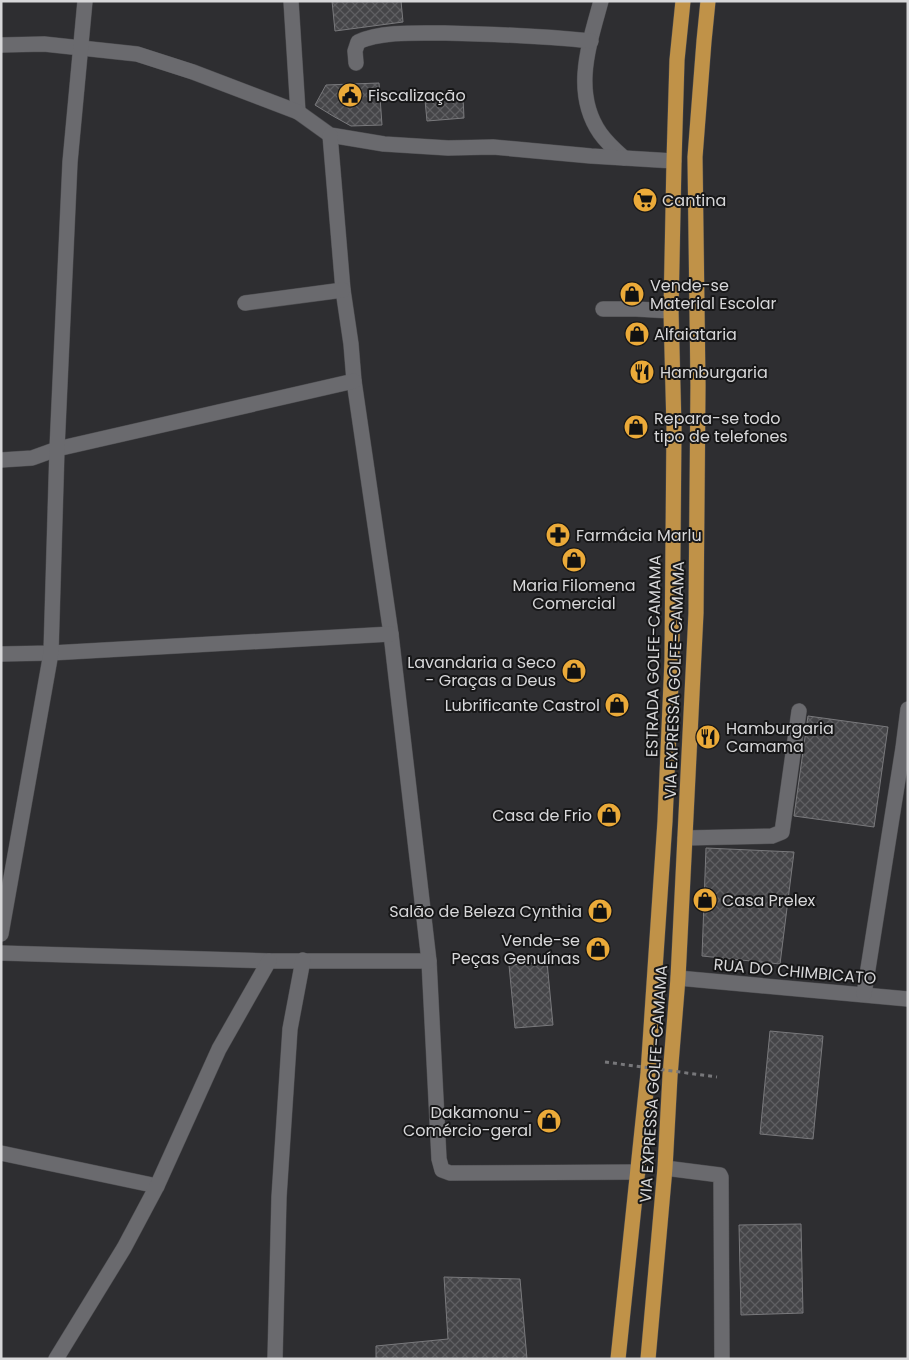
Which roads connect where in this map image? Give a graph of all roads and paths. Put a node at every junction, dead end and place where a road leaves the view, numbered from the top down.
1 (85, 1) edge
2 (291, 1) edge
3 (601, 1) edge
4 (683, 1) edge
5 (708, 1) edge
6 (591, 41) junction
7 (1, 45) edge
8 (81, 47) junction
9 (356, 63) dead end
10 (298, 112) junction
11 (330, 135) junction
12 (624, 158) junction
13 (674, 161) junction
14 (343, 290) junction
15 (245, 303) dead end
16 (603, 309) dead end
17 (671, 311) junction
18 (354, 381) junction
19 (57, 449) junction
20 (1, 460) edge
21 (391, 634) junction
22 (50, 653) junction
23 (1, 654) edge
24 (908, 709) edge
25 (799, 711) dead end
26 (905, 748) edge
27 (685, 838) junction
28 (661, 892) joint
29 (1, 934) edge
30 (1, 953) edge
31 (303, 960) junction
32 (270, 961) junction
33 (429, 961) junction
34 (678, 978) junction
35 (864, 994) junction
36 (908, 999) edge
37 (605, 1062) dead end
38 (717, 1077) dead end
39 (1, 1153) edge
40 (665, 1168) junction
41 (638, 1172) junction
42 (157, 1186) junction
43 (56, 1359) edge
44 (275, 1359) edge
45 (618, 1359) edge
46 (648, 1359) edge
47 (722, 1359) edge

1 - 8 street
2 - 10 street
3 - 6 street
4 - 13 highway, ESTRADA GOLFE-CAMAMA
5 - 27 highway, VIA EXPRESSA GOLFE-CAMAMA
6 - 9 street
6 - 12 street
7 - 8 street
8 - 10 street
8 - 19 street
10 - 11 street
11 - 12 street
11 - 14 street
12 - 13 street
13 - 17 highway, ESTRADA GOLFE-CAMAMA
14 - 15 street
14 - 18 street
16 - 17 street
17 - 28 highway, ESTRADA GOLFE-CAMAMA
18 - 19 street
18 - 21 street
19 - 20 street
19 - 22 street
21 - 22 street
21 - 33 street
22 - 23 street
22 - 29 street
24 - 26 street
25 - 27 street
26 - 35 street
27 - 34 highway, VIA EXPRESSA GOLFE-CAMAMA
28 - 41 highway, VIA EXPRESSA GOLFE-CAMAMA
30 - 32 street
31 - 32 street
31 - 33 street
31 - 44 street
32 - 42 street
33 - 41 street
34 - 35 street, RUA DO CHIMBICATO
34 - 40 highway, VIA EXPRESSA GOLFE-CAMAMA
35 - 36 street, RUA DO CHIMBICATO
37 - 38 path, bridge
39 - 42 street
40 - 46 highway, VIA EXPRESSA GOLFE-CAMAMA
40 - 47 street
41 - 45 highway, VIA EXPRESSA GOLFE-CAMAMA
42 - 43 street

